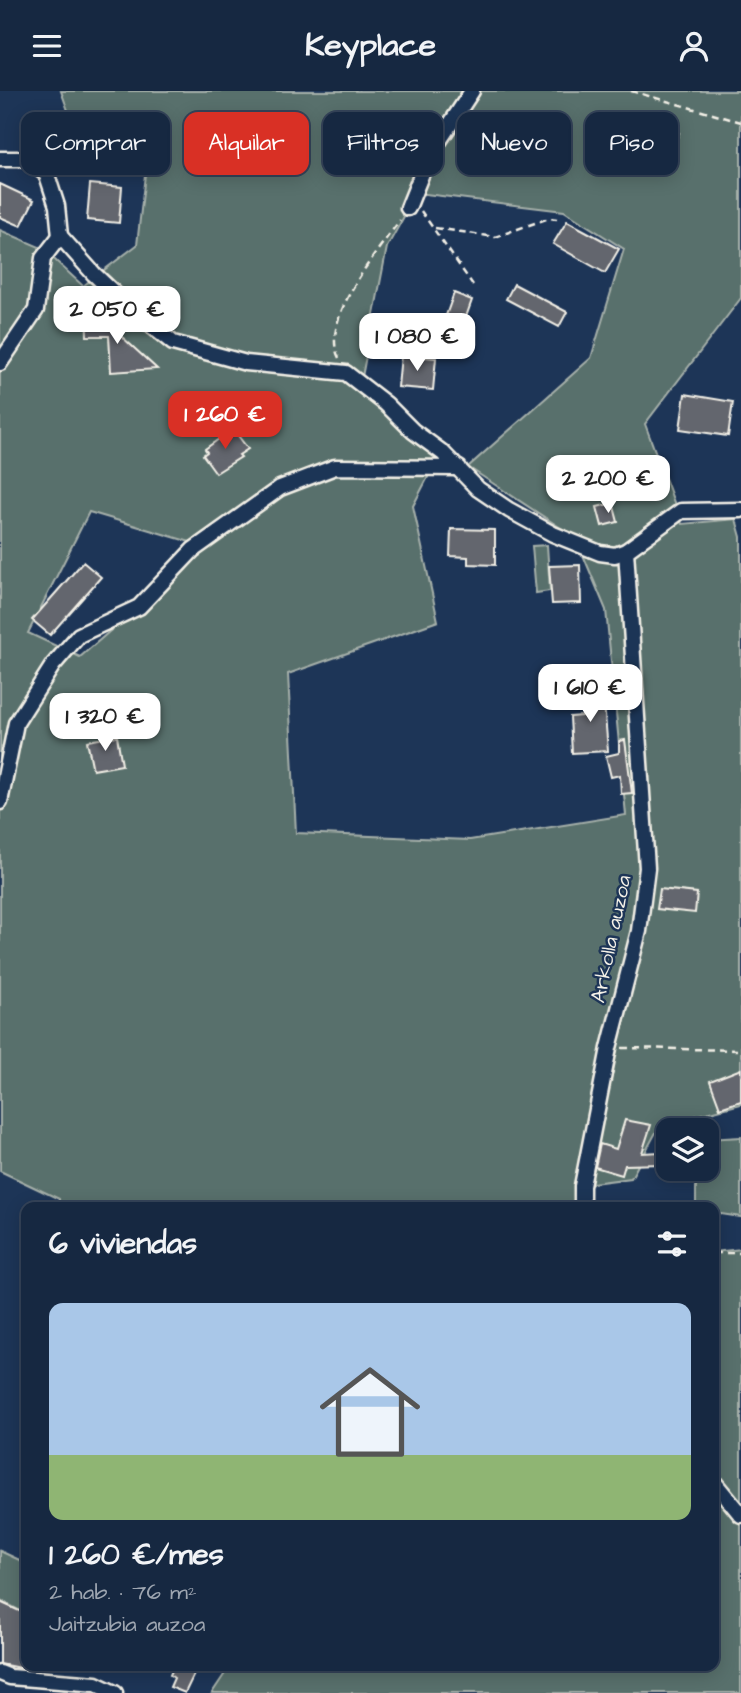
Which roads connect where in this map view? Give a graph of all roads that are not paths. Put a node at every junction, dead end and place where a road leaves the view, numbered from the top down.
1 (472, 91) edge
2 (0, 159) edge
3 (408, 208) road end
4 (60, 236) junction
5 (0, 363) edge
6 (459, 468) junction
7 (741, 510) edge
8 (626, 551) junction
9 (0, 802) edge
10 (582, 1202) edge
11 (719, 1488) edge
12 (741, 1515) edge
13 (0, 1673) edge
14 (115, 1693) edge

1 - 3 street
2 - 4 street
4 - 5 street
4 - 6 street
6 - 8 street
6 - 9 street
7 - 8 street
8 - 10 street, Arkolla auzoa
11 - 12 street
13 - 14 street

